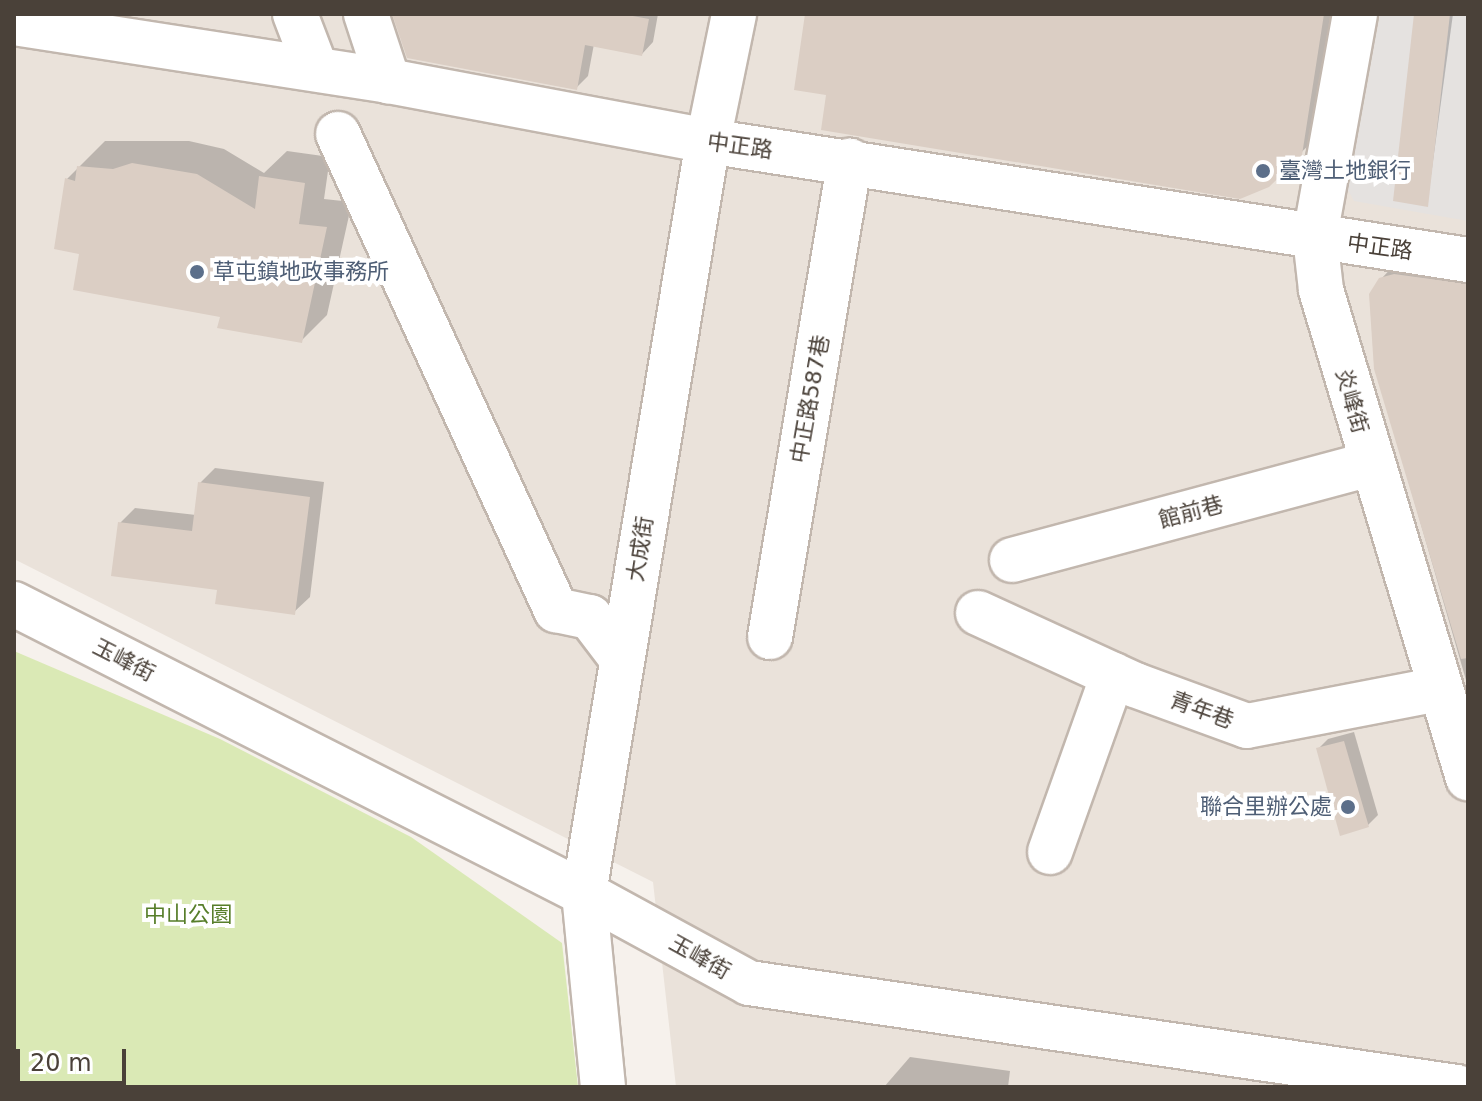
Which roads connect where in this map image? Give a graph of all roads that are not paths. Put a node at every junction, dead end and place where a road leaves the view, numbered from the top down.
1 (295, 14) edge
2 (366, 14) edge
3 (734, 14) edge
4 (1355, 14) edge
5 (14, 23) edge
6 (316, 69) junction
7 (388, 81) junction
8 (338, 134) dead end
9 (708, 141) junction
10 (850, 161) junction
11 (1315, 237) junction
12 (1468, 260) edge
13 (1370, 464) junction
14 (1012, 560) dead end
15 (14, 604) edge
16 (978, 613) dead end
17 (770, 637) dead end
18 (622, 659) junction
19 (1113, 675) junction
20 (1440, 689) junction
21 (1468, 778) edge
22 (1050, 852) dead end
23 (584, 893) junction
24 (1468, 1059) edge
25 (603, 1087) edge
26 (1460, 1087) edge

1 - 6 street
2 - 7 street
3 - 9 street, 大成街
4 - 11 street, 炎峰街
5 - 6 street, 中正路
6 - 7 street, 中正路
7 - 9 street, 中正路
8 - 18 street
9 - 10 street, 中正路
9 - 18 street, 大成街
10 - 11 street, 中正路
10 - 17 street, 中正路587巷
11 - 12 street, 中正路
11 - 13 street, 炎峰街
13 - 14 street, 館前巷
13 - 20 street, 炎峰街
15 - 23 street, 玉峰街
16 - 19 street, 青年巷
18 - 23 street, 大成街
19 - 20 street, 青年巷
19 - 22 street
20 - 21 street, 炎峰街
23 - 25 street, 大成街
23 - 26 street, 玉峰街
24 - 26 street

